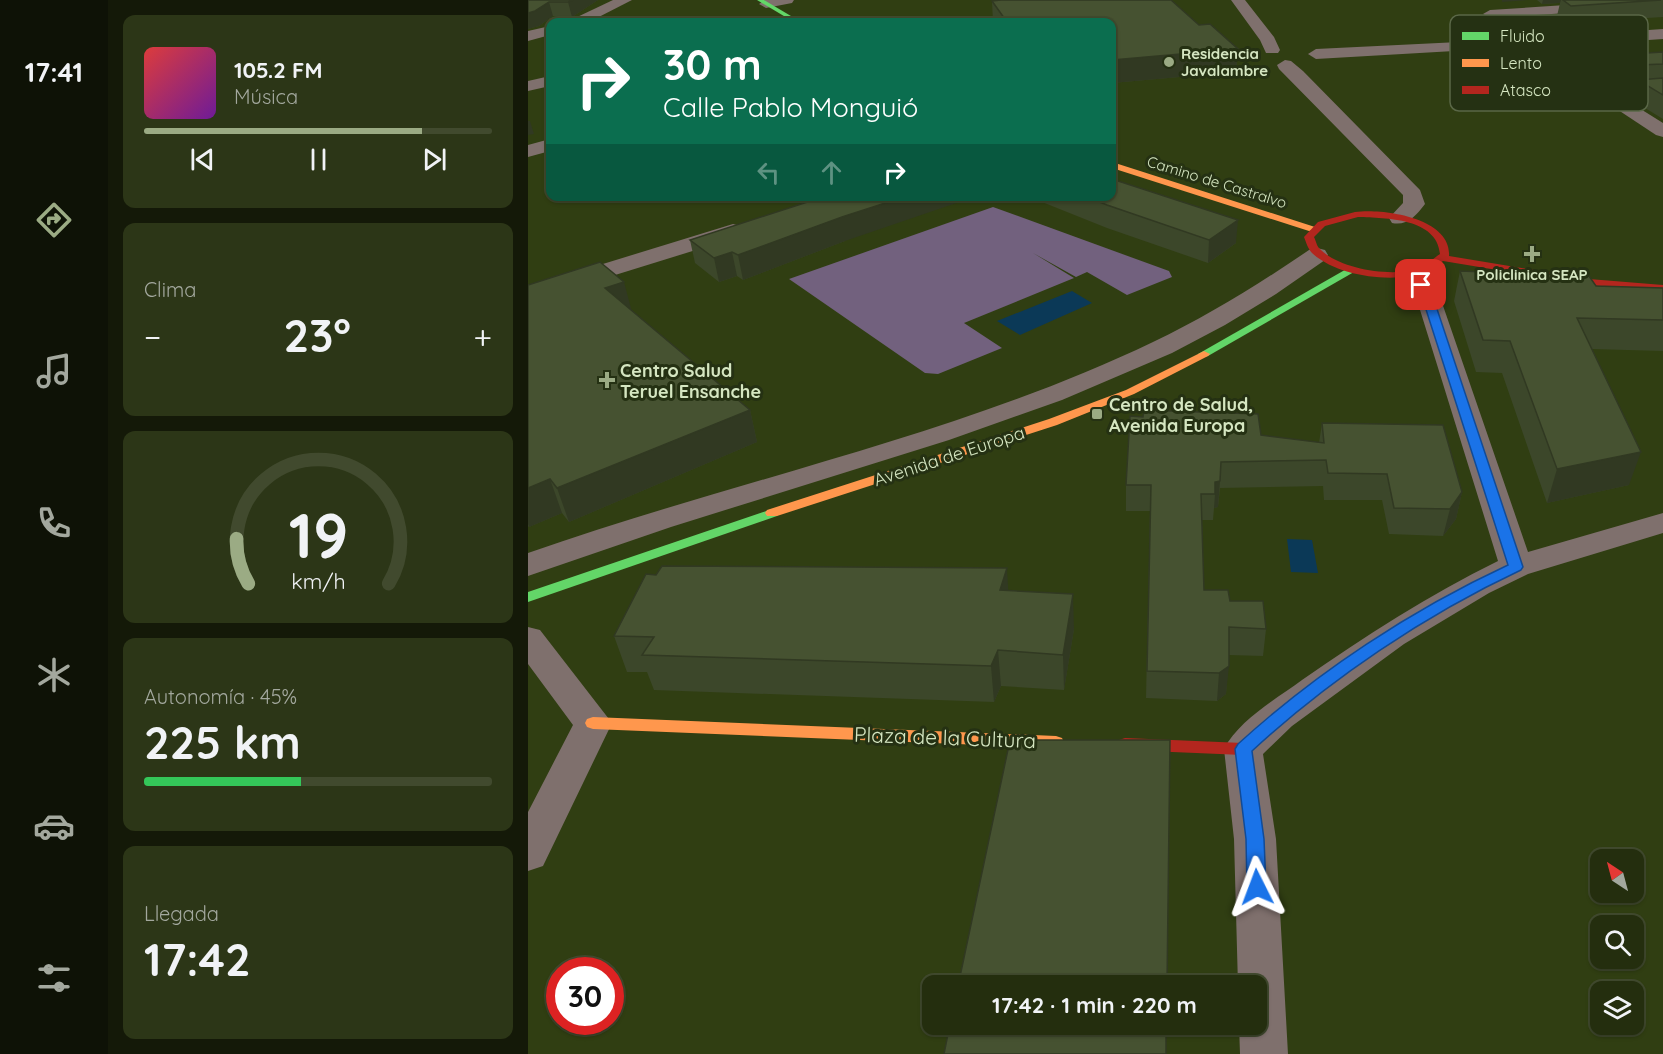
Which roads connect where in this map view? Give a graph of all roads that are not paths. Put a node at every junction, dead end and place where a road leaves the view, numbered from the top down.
1 (625, 0) edge
2 (787, 0) edge
3 (1238, 0) edge
4 (1482, 0) edge
5 (763, 2) edge
6 (1663, 3) edge
7 (1490, 14) joint
8 (587, 18) edge
9 (791, 18) edge
10 (528, 22) edge
11 (546, 23) edge
12 (546, 32) edge
13 (1663, 34) edge
14 (1648, 35) edge
15 (528, 36) edge
16 (1450, 45) edge
17 (1648, 47) edge
18 (1663, 50) edge
19 (1281, 54) junction
20 (546, 82) edge
21 (528, 86) edge
22 (1634, 111) edge
23 (1659, 126) edge
24 (546, 146) edge
25 (528, 151) edge
26 (1116, 167) edge
27 (1400, 218) junction
28 (753, 225) edge
29 (1314, 242) junction
30 (1444, 258) junction
31 (1350, 270) junction
32 (1415, 273) junction
33 (1663, 288) edge
34 (528, 295) edge
35 (1663, 523) edge
36 (528, 565) edge
37 (1516, 567) junction
38 (528, 597) edge
39 (528, 639) edge
40 (593, 723) junction
41 (1066, 742) edge
42 (1114, 744) edge
43 (1244, 749) junction
44 (528, 853) edge
45 (1264, 1054) edge

1 - 8 street
2 - 5 street
3 - 19 street
4 - 7 street
5 - 9 street
6 - 7 street
10 - 11 street
12 - 15 street
13 - 14 street
16 - 19 street
17 - 18 street
19 - 27 street
20 - 21 street
22 - 23 street
24 - 25 street
26 - 29 street, Camino de Castralvo
27 - 29 street
27 - 30 street
28 - 34 street
29 - 31 street, Camino de Castralvo
29 - 36 street, Avenida de Europa
30 - 32 street
30 - 33 street
31 - 32 street, Camino de Castralvo
31 - 38 street, Avenida de Europa
32 - 37 street
35 - 37 street
37 - 43 street
39 - 40 street
40 - 41 street, Plaza de la Cultura
40 - 44 street
42 - 43 street
43 - 45 street

